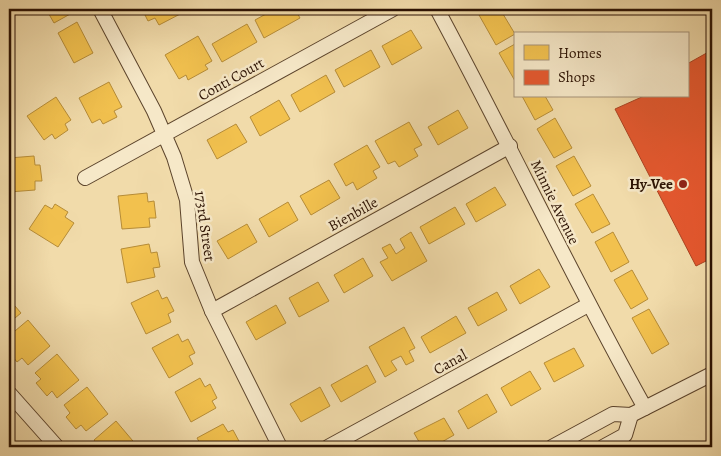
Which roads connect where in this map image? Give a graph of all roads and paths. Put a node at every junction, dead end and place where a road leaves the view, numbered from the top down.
1 (100, 9) edge
2 (393, 9) edge
3 (437, 9) edge
4 (164, 134) junction
5 (510, 146) junction
6 (85, 178) dead end
7 (588, 305) junction
8 (212, 311) junction
9 (712, 374) edge
10 (9, 393) edge
11 (645, 408) junction
12 (631, 416) junction
13 (57, 447) edge
14 (280, 447) edge
15 (328, 447) edge
16 (552, 447) edge
17 (604, 447) edge

1 - 4 street, 173rd Street
2 - 4 street, Conti Court
3 - 5 street, Minnie Avenue
4 - 6 street, Conti Court
4 - 8 street, 173rd Street
5 - 7 street, Minnie Avenue
5 - 8 street, Bienbille
7 - 11 street, Minnie Avenue
7 - 15 street, Canal
8 - 14 street, 173rd Street
9 - 11 street
10 - 13 street
11 - 12 street
12 - 16 street
12 - 17 street

